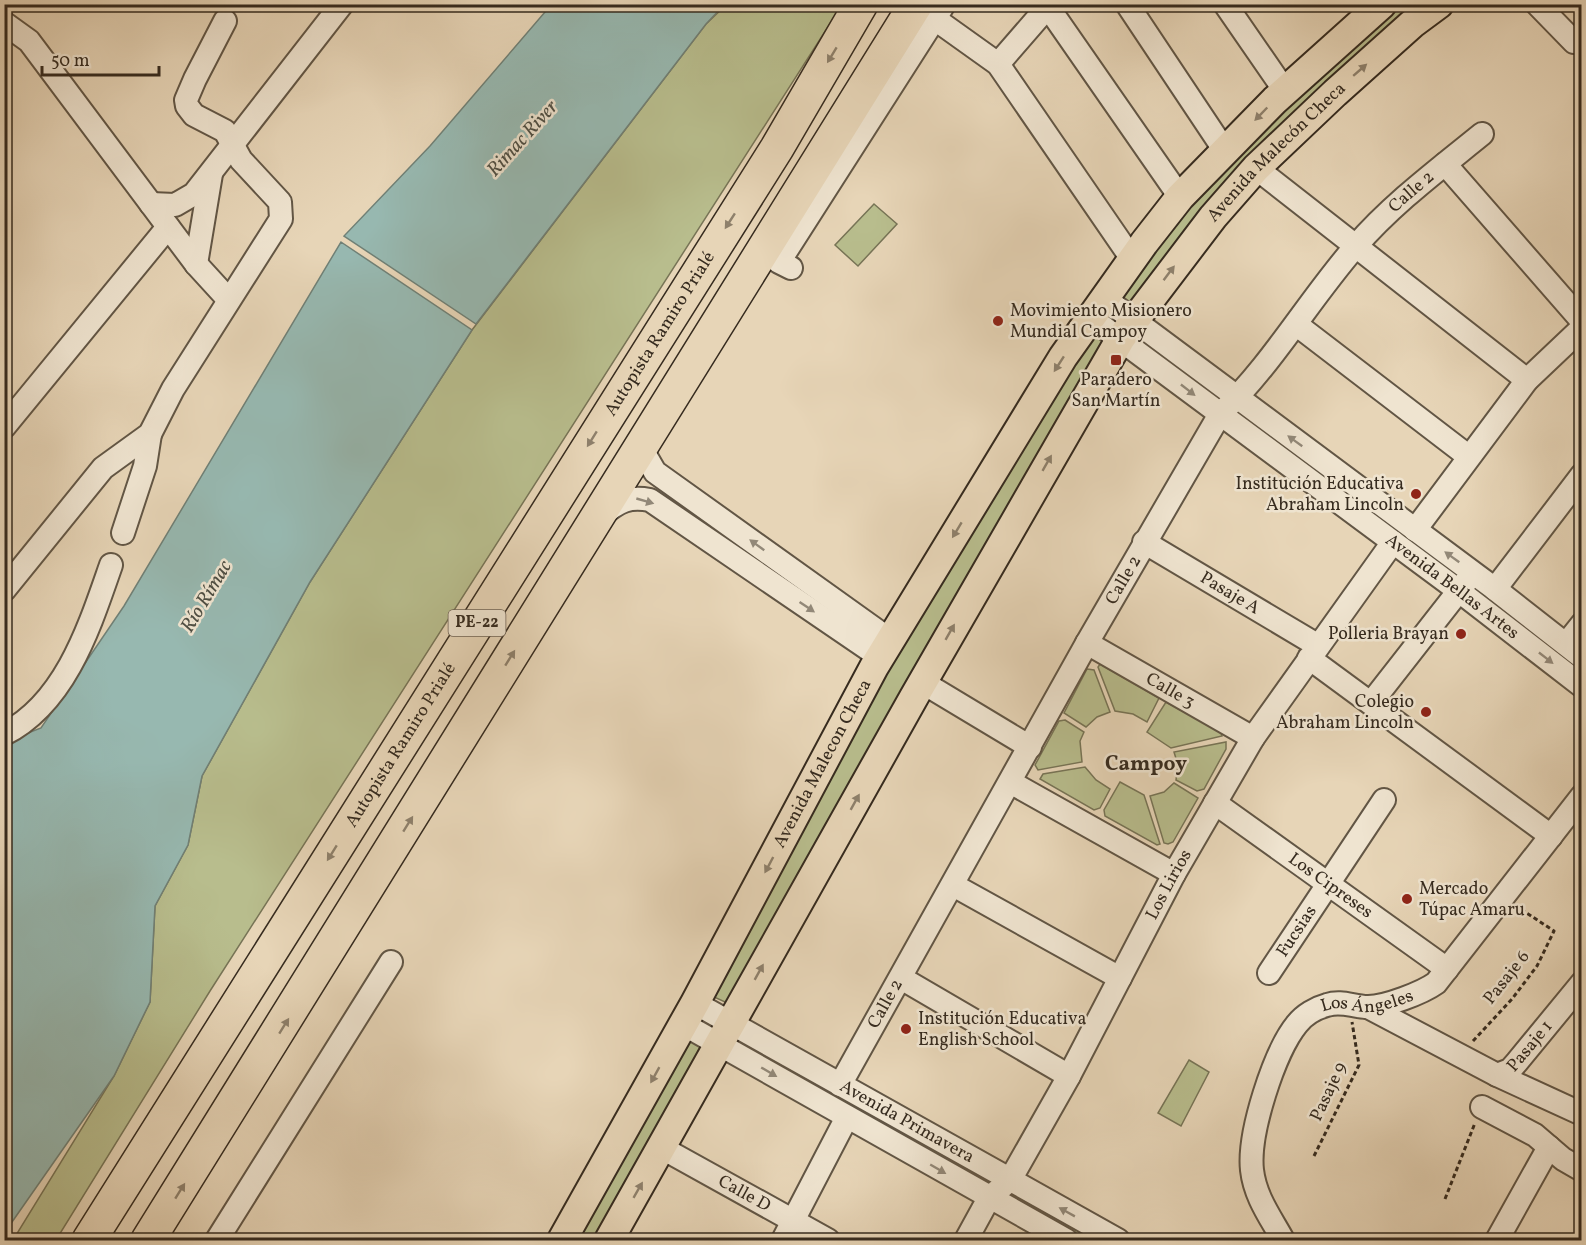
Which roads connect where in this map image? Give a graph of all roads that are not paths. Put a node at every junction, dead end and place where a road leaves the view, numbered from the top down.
1 (342, 4) edge
2 (861, 4) edge
3 (1127, 4) edge
4 (1225, 4) edge
5 (1382, 4) edge
6 (1438, 4) edge
7 (1537, 4) edge
8 (1047, 5) edge
9 (932, 10) edge
10 (225, 21) dead end
11 (4, 23) edge
12 (1574, 42) dead end
13 (998, 64) junction
14 (1285, 91) junction
15 (1482, 134) dead end
16 (232, 143) junction
17 (1225, 151) junction
18 (1445, 164) junction
19 (1256, 168) junction
20 (212, 170) junction
21 (1180, 197) junction
22 (151, 204) junction
23 (168, 228) junction
24 (1355, 248) junction
25 (1132, 259) junction
26 (196, 264) junction
27 (791, 268) dead end
28 (228, 299) junction
29 (1097, 308) junction
30 (1581, 321) edge
31 (1297, 325) junction
32 (1581, 328) edge
33 (1127, 329) junction
34 (1527, 380) junction
35 (1237, 398) junction
36 (1220, 414) junction
37 (4, 427) edge
38 (150, 434) junction
39 (643, 440) junction
40 (1468, 456) junction
41 (1581, 475) edge
42 (594, 522) junction
43 (1415, 530) junction
44 (123, 533) dead end
45 (1144, 542) junction
46 (1393, 542) junction
47 (111, 565) dead end
48 (1473, 573) junction
49 (1495, 589) junction
50 (4, 590) edge
51 (1459, 591) junction
52 (1581, 624) edge
53 (1087, 643) junction
54 (885, 648) junction
55 (1574, 650) edge
56 (1313, 651) junction
57 (922, 682) junction
58 (1581, 686) edge
59 (1371, 703) junction
60 (4, 734) edge
61 (1253, 738) junction
62 (1030, 747) junction
63 (1010, 782) junction
64 (1581, 796) edge
65 (1384, 800) dead end
66 (1215, 803) junction
67 (1551, 836) junction
68 (1174, 874) junction
69 (953, 885) junction
70 (1328, 885) junction
71 (391, 962) dead end
72 (1447, 969) junction
73 (1269, 973) dead end
74 (901, 978) junction
75 (1120, 978) junction
76 (1581, 983) edge
77 (1358, 1005) junction
78 (689, 1013) junction
79 (725, 1033) junction
80 (1497, 1075) junction
81 (1069, 1076) junction
82 (840, 1085) junction
83 (1482, 1107) road end
84 (1581, 1114) edge
85 (847, 1117) junction
86 (1549, 1147) junction
87 (662, 1148) junction
88 (1581, 1170) edge
89 (1010, 1180) junction
90 (989, 1198) junction
91 (788, 1231) edge
92 (89, 1240) edge
93 (148, 1240) edge
94 (217, 1240) edge
95 (562, 1240) edge
96 (609, 1240) edge
97 (828, 1240) edge
98 (966, 1240) edge
99 (1066, 1240) edge
100 (1118, 1240) edge
101 (1283, 1240) edge
102 (1498, 1240) edge

1 - 16 street
2 -> 92 highway, Autopista Ramiro Prialé / PE-22
3 - 17 street
4 - 14 street
5 - 14 main road, Avenida Malecón Checa
19 -> 6 main road, Avenida Malecón Checa
7 - 12 street
8 - 13 street
8 - 21 street
9 - 13 street
9 - 27 street
9 - 39 highway, PE-22
10 - 16 street
11 - 22 street
13 - 25 street
14 -> 17 main road, Avenida Malecón Checa
15 - 18 street, Calle 2
16 - 20 street
16 - 28 street
17 - 21 main road, Avenida Malecón Checa
18 - 24 street, Calle 2
18 - 30 street
19 - 24 street
33 -> 19 main road, Avenida Malecón Checa
20 - 22 street
20 - 26 street
21 - 25 main road, Avenida Malecón Checa
22 - 23 street
23 - 26 street
23 - 37 street
24 - 31 street, Calle 2
24 - 34 street
25 - 29 main road, Avenida Malecón Checa
26 - 28 street
28 - 38 street
29 - 33 street, Avenida Bellas Artes
29 -> 54 main road, Avenida Malecon Checa
31 - 35 street, Calle 2
31 - 40 street
32 - 34 street
33 - 35 street, Avenida Bellas Artes
33 -> 36 street, Avenida Bellas Artes
57 -> 33 main road
34 - 40 street
35 - 36 street, Calle 2
43 -> 35 street, Avenida Bellas Artes
36 - 45 street, Calle 2
36 - 46 street, Avenida Bellas Artes
38 - 44 street
38 - 50 street
39 - 42 highway, PE-22
54 -> 39 street
40 - 43 street
41 - 49 street
42 -> 54 street
93 -> 42 highway, PE-22
48 -> 43 street, Avenida Bellas Artes
45 - 53 street, Calle 2
45 - 56 street, Pasaje A
46 - 51 street, Avenida Bellas Artes
46 - 56 street, Los Lirios
47 - 60 street
48 - 49 street, Avenida Bellas Artes
48 - 51 street
49 - 55 street, Avenida Bellas Artes
51 -> 58 street, Avenida Bellas Artes
51 - 59 street
52 - 55 street
53 - 61 street, Calle 3
53 - 62 street, Calle 2
54 -> 78 main road, Avenida Malecon Checa
56 - 59 street, Pasaje A
56 - 61 street, Los Lirios
57 - 62 street
79 -> 57 main road
59 - 67 street, Pasaje A
61 - 66 street, Los Lirios
62 - 63 street, Calle 2
63 - 68 street
63 - 69 street, Calle 2
64 - 67 street, Los Ángeles
65 - 70 street, Fucsias
66 - 68 street, Los Lirios
66 - 70 street, Los Cipreses
67 - 72 street, Los Ángeles
68 - 75 street, Los Lirios
69 - 74 street, Calle 2
69 - 75 street
70 - 72 street, Los Cipreses
70 - 73 street, Fucsias
71 - 94 street
72 - 77 street, Los Ángeles
74 - 81 street
74 - 82 street, Calle 2
75 - 81 street, Los Lirios
76 - 80 street, Pasaje 1
77 - 80 street
77 - 101 street, Los Ángeles
78 - 79 street, Avenida Primavera
78 -> 95 main road, Avenida Malecon Checa
79 - 82 street, Avenida Primavera
79 -> 85 street, Avenida Primavera
79 - 87 main road
80 - 84 street
81 - 89 street, Los Lirios
82 - 89 street, Avenida Primavera
83 - 86 street
85 -> 90 street, Avenida Primavera
85 - 91 street
86 - 88 street
86 - 102 street
87 - 91 street, Calle D
96 -> 87 main road
89 - 90 street, Los Lirios
100 -> 89 street, Avenida Primavera
90 - 98 street, Los Lirios
90 - 99 street, Avenida Primavera
91 - 97 street, Calle D

